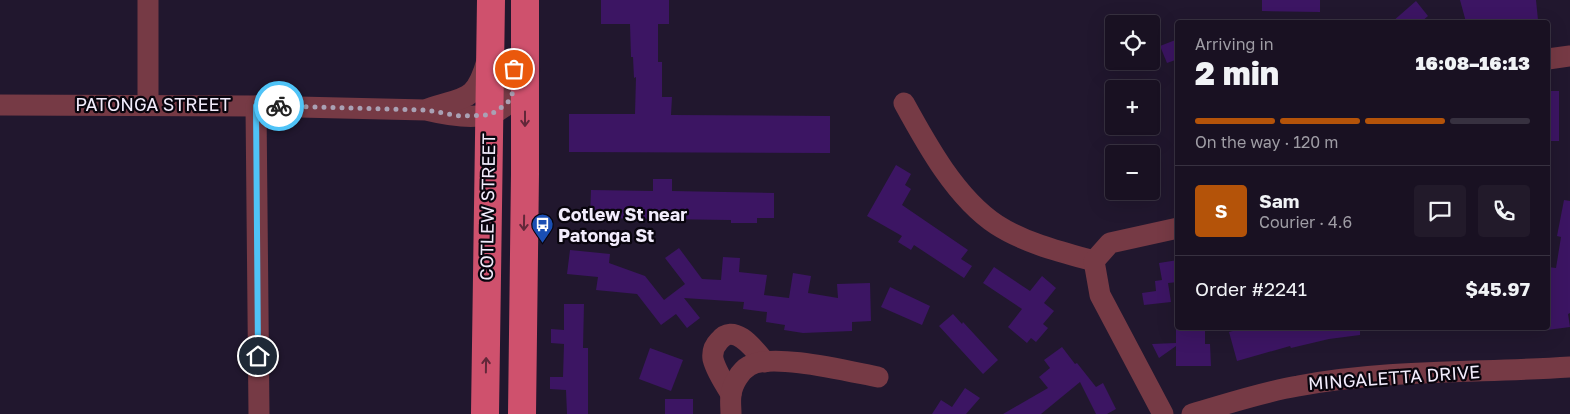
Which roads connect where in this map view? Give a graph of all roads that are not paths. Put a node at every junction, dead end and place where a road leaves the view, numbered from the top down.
1 (148, 0) edge
2 (490, 0) edge
3 (518, 0) edge
4 (525, 0) edge
5 (490, 48) junction
6 (1570, 56) edge
7 (1550, 59) edge
8 (904, 104) dead end
9 (0, 105) edge
10 (148, 105) junction
11 (256, 106) junction
12 (426, 110) junction
13 (489, 115) junction
14 (1175, 229) edge
15 (1094, 261) junction
16 (765, 362) junction
17 (1570, 367) edge
18 (878, 377) dead end
19 (731, 404) edge
20 (259, 414) edge
21 (485, 414) edge
22 (522, 414) edge
23 (1162, 414) edge
24 (1192, 414) edge

1 - 10 street
2 - 5 main road, COTLEW STREET
3 - 13 street
4 -> 22 main road, COTLEW STREET
5 - 12 street, PATONGA STREET
5 - 13 main road, COTLEW STREET
6 - 7 street
8 - 15 street
9 - 10 street, PATONGA STREET
10 - 11 street, PATONGA STREET
11 - 12 street, PATONGA STREET
11 - 20 street
12 - 13 street, PATONGA STREET
21 -> 13 main road, COTLEW STREET
14 - 15 street
15 - 23 street
16 - 18 street
16 - 19 street
16 - 19 street
17 - 24 street, MINGALETTA DRIVE

